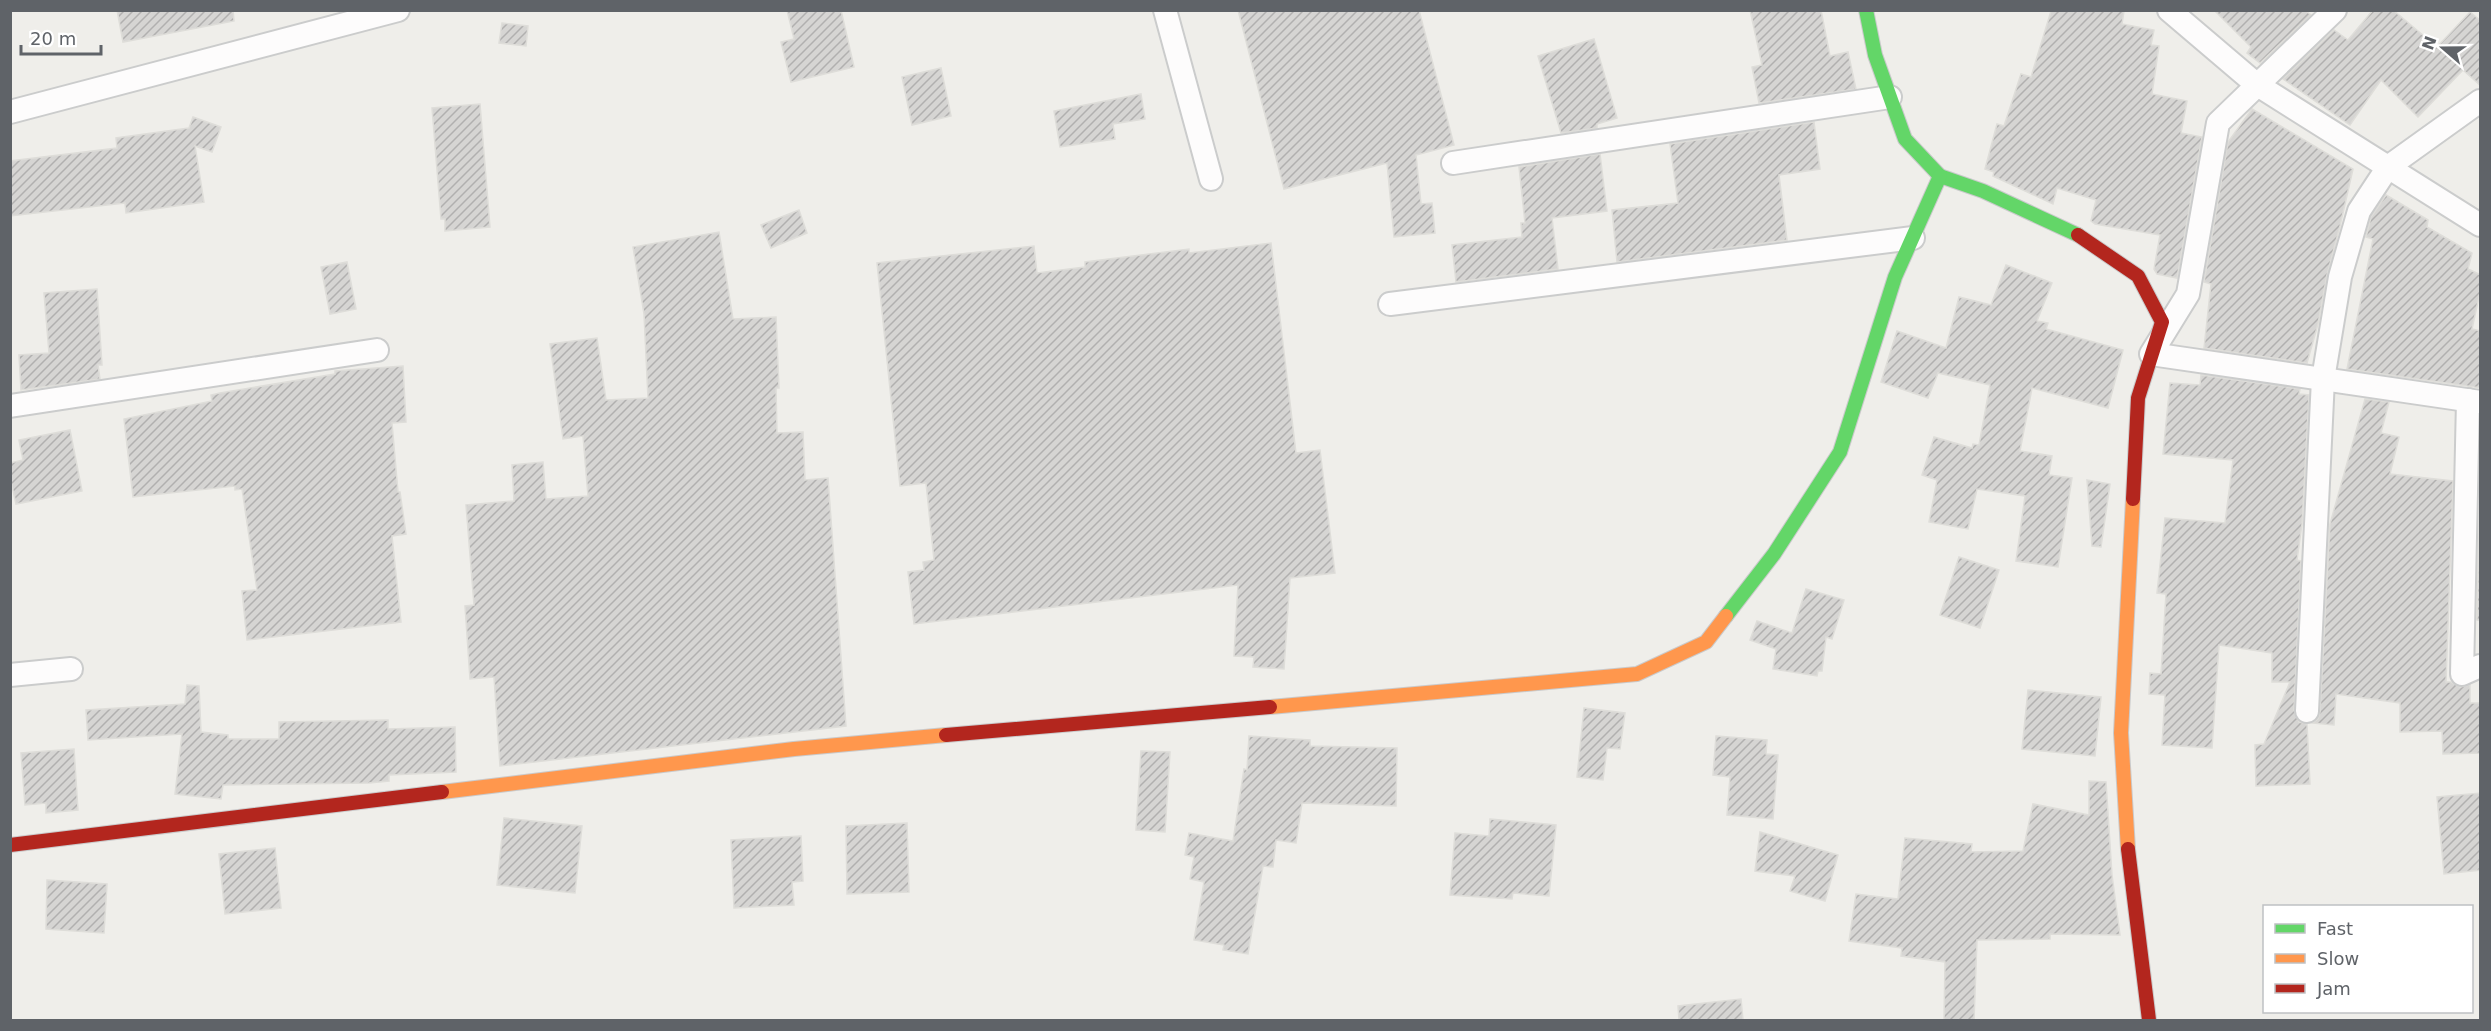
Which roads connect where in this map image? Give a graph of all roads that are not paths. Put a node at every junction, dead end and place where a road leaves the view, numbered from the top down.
1 (398, 10) edge
2 (1165, 10) edge
3 (1866, 10) edge
4 (2169, 10) edge
5 (2335, 10) edge
6 (2256, 84) junction
7 (1890, 97) junction
8 (2481, 101) edge
9 (10, 112) edge
10 (1453, 163) dead end
11 (2388, 167) junction
12 (1940, 176) junction
13 (1210, 179) dead end
14 (2481, 225) edge
15 (1913, 238) junction
16 (1390, 304) dead end
17 (377, 350) dead end
18 (2151, 354) junction
19 (2323, 379) junction
20 (2474, 401) edge
21 (10, 406) edge
22 (2481, 666) edge
23 (71, 669) dead end
24 (10, 675) edge
25 (2307, 711) dead end
26 (10, 845) edge
27 (2149, 1020) edge

1 - 9 street
2 - 13 street
3 - 7 street
4 - 6 street
5 - 6 street
6 - 11 street
6 - 18 street
7 - 10 street
7 - 12 street
8 - 11 street
11 - 14 street
11 - 19 street
12 - 15 street
12 - 18 street
15 - 16 street
15 - 26 street
17 - 21 street
18 - 19 street
18 - 27 street
19 - 20 street
19 - 25 street
20 - 22 street
23 - 24 street

